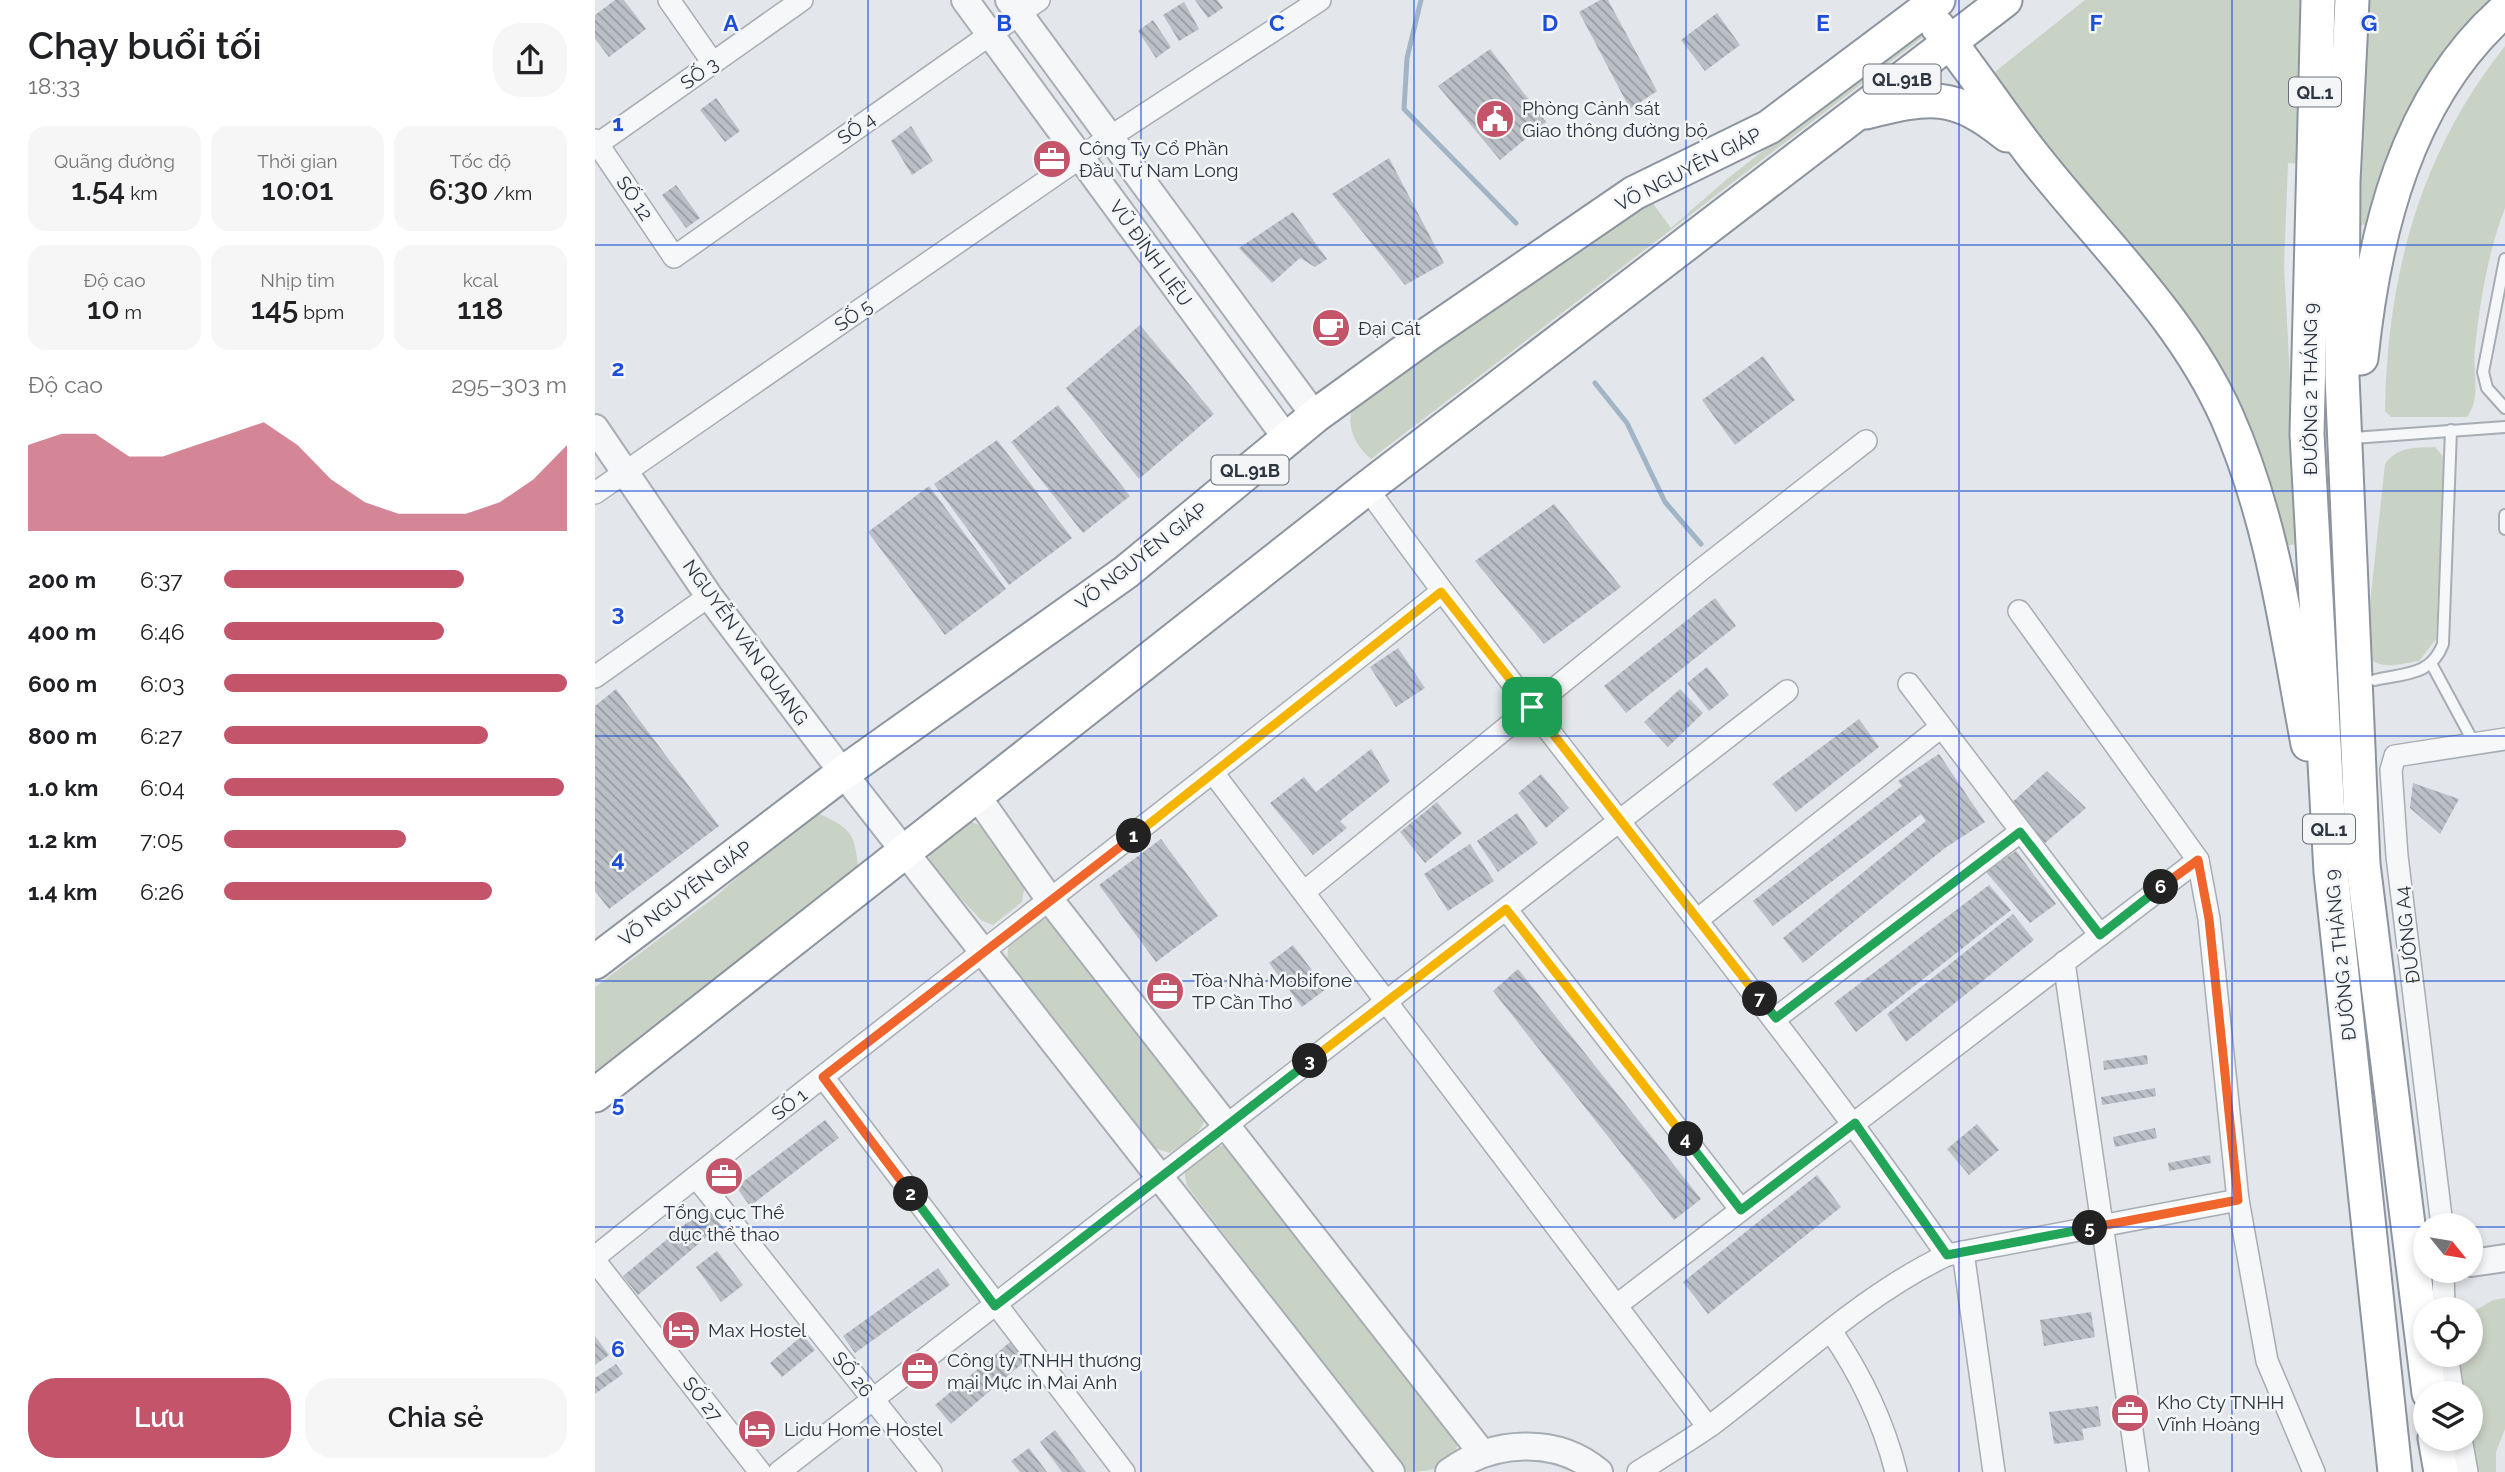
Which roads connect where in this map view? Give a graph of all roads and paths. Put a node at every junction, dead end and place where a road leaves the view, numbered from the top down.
1 (669, 0) edge
2 (802, 0) edge
3 (965, 0) edge
4 (1320, 0) edge
5 (2005, 0) edge
6 (2318, 0) edge
7 (2352, 0) edge
8 (1927, 3) edge
9 (1023, 4) edge
10 (2505, 10) edge
11 (990, 33) junction
12 (1951, 43) junction
13 (713, 63) junction
14 (1853, 114) junction
15 (1110, 137) junction
16 (596, 143) edge
17 (2033, 155) junction
18 (1081, 158) junction
19 (2327, 183) junction
20 (674, 257) joint
21 (2505, 259) edge
22 (2505, 408) edge
23 (1315, 416) junction
24 (2505, 427) edge
25 (595, 428) edge
26 (2451, 430) junction
27 (2353, 438) junction
28 (1287, 439) junction
29 (1866, 441) dead end
30 (626, 472) junction
31 (1367, 488) junction
32 (595, 493) edge
33 (2505, 515) edge
34 (2505, 529) edge
35 (2352, 591) junction
36 (1441, 592) junction
37 (709, 596) junction
38 (2019, 611) dead end
39 (2432, 664) junction
40 (595, 677) edge
41 (2375, 680) dead end
42 (1909, 684) dead end
43 (1787, 691) dead end
44 (1532, 707) junction
45 (1941, 727) junction
46 (2505, 739) edge
47 (2475, 743) junction
48 (843, 773) junction
49 (1214, 774) junction
50 (977, 796) junction
51 (1620, 821) junction
52 (2020, 832) junction
53 (903, 850) junction
54 (2198, 860) junction
55 (2332, 872) junction
56 (1304, 892) junction
57 (1050, 900) junction
58 (1506, 909) junction
59 (1697, 920) junction
60 (2100, 935) junction
61 (982, 951) junction
62 (595, 962) edge
63 (2064, 962) junction
64 (1387, 1002) junction
65 (1776, 1018) junction
66 (823, 1077) junction
67 (595, 1095) edge
68 (1855, 1123) junction
69 (1227, 1125) junction
70 (696, 1177) junction
71 (1160, 1178) junction
72 (2238, 1200) junction
73 (1741, 1210) junction
74 (2441, 1213) edge
75 (2103, 1225) junction
76 (1955, 1253) junction
77 (2505, 1258) edge
78 (595, 1259) edge
79 (2483, 1261) edge
80 (1617, 1305) junction
81 (995, 1306) junction
82 (1831, 1331) junction
83 (2428, 1381) edge
84 (873, 1400) junction
85 (1709, 1427) junction
86 (2437, 1451) edge
87 (2463, 1451) edge
88 (1482, 1453) junction
89 (760, 1472) edge
90 (779, 1472) edge
91 (931, 1472) edge
92 (1124, 1472) edge
93 (1391, 1472) edge
94 (1449, 1472) edge
95 (1599, 1472) edge
96 (1638, 1472) edge
97 (1896, 1472) edge
98 (1994, 1472) edge
99 (2138, 1472) edge
100 (2314, 1472) edge
101 (2395, 1472) edge
102 (2441, 1472) edge
103 (2467, 1472) edge

1 - 13 street
2 - 13 street, SỐ 3
3 - 11 street, VŨ ĐÌNH LIỆU
4 - 15 street, SỐ 5
5 - 12 highway, QL.91B
6 - 19 highway, QL.1
7 - 19 highway, QL.1
8 - 12 highway
8 - 23 highway, VÕ NGUYÊN GIÁP / QL.91B
9 - 11 street, SỐ 4
9 - 15 street, VŨ ĐÌNH LIỆU
10 - 27 highway
11 - 18 street, VŨ ĐÌNH LIỆU
11 - 20 street, SỐ 4
12 - 14 highway, QL.91B
12 - 17 highway
13 - 16 street, SỐ 3
14 - 17 highway
14 - 31 highway, QL.91B
15 - 18 street, SỐ 5
15 - 23 street, VŨ ĐÌNH LIỆU
16 - 20 street, SỐ 12
17 - 55 highway
18 - 28 street, VŨ ĐÌNH LIỆU
18 - 30 street, SỐ 5
19 - 35 highway, ĐƯỜNG 2 THÁNG 9 / QL.1
19 - 55 highway, ĐƯỜNG 2 THÁNG 9 / QL.1
21 - 22 lane
23 - 28 highway, VÕ NGUYÊN GIÁP / QL.91B
24 - 26 lane
25 - 30 street, NGUYỄN VĂN QUANG
26 - 27 lane
26 - 39 lane
27 - 35 highway
28 - 48 highway, VÕ NGUYÊN GIÁP / QL.91B
29 - 44 street
30 - 32 street, SỐ 5
30 - 37 street, NGUYỄN VĂN QUANG
31 - 36 street
31 - 50 highway, QL.91B
33 - 34 lane
35 - 83 highway, ĐƯỜNG 2 THÁNG 9 / QL.1
36 - 44 street
36 - 49 street, SỐ 1
37 - 40 street
37 - 48 street, NGUYỄN VĂN QUANG
38 - 54 street
39 - 41 lane
39 - 47 lane
42 - 45 street
43 - 51 street
44 - 51 street
44 - 56 street
45 - 52 street
45 - 59 street
46 - 47 street, ĐƯỜNG A4
47 - 74 street, ĐƯỜNG A4
48 - 53 street, NGUYỄN VĂN QUANG
48 - 62 highway, VÕ NGUYÊN GIÁP / QL.91B
49 - 56 street
49 - 57 street, SỐ 1
50 - 53 highway, QL.91B
50 - 57 street
51 - 58 street
51 - 59 street
52 - 60 street
52 - 65 street
53 - 61 street, NGUYỄN VĂN QUANG
53 - 67 highway, QL.91B
54 - 60 street
54 - 72 street
55 - 101 highway, ĐƯỜNG 2 THÁNG 9 / QL.1
56 - 64 street
57 - 61 street, SỐ 1
57 - 69 street
58 - 64 street
58 - 73 street
59 - 65 street
60 - 63 street
61 - 66 street, SỐ 1
61 - 71 street, NGUYỄN VĂN QUANG
63 - 68 street
63 - 75 street
64 - 69 street
64 - 80 street
65 - 68 street
66 - 70 street, SỐ 1
66 - 81 street
68 - 73 street
68 - 76 street
69 - 71 street
69 - 88 street
70 - 78 street, SỐ 1
70 - 84 street, SỐ 26
71 - 81 street
71 - 93 street, NGUYỄN VĂN QUANG
72 - 75 street
72 - 100 street
73 - 80 street
75 - 76 street
75 - 99 street
76 - 82 street
76 - 98 street
77 - 79 street
78 - 89 street, SỐ 27
80 - 85 street
81 - 84 street
81 - 92 street
82 - 85 street
82 - 97 street
84 - 90 street
84 - 91 street, SỐ 26
85 - 96 street
86 - 102 highway
87 - 103 street
88 - 94 street
88 - 95 street

